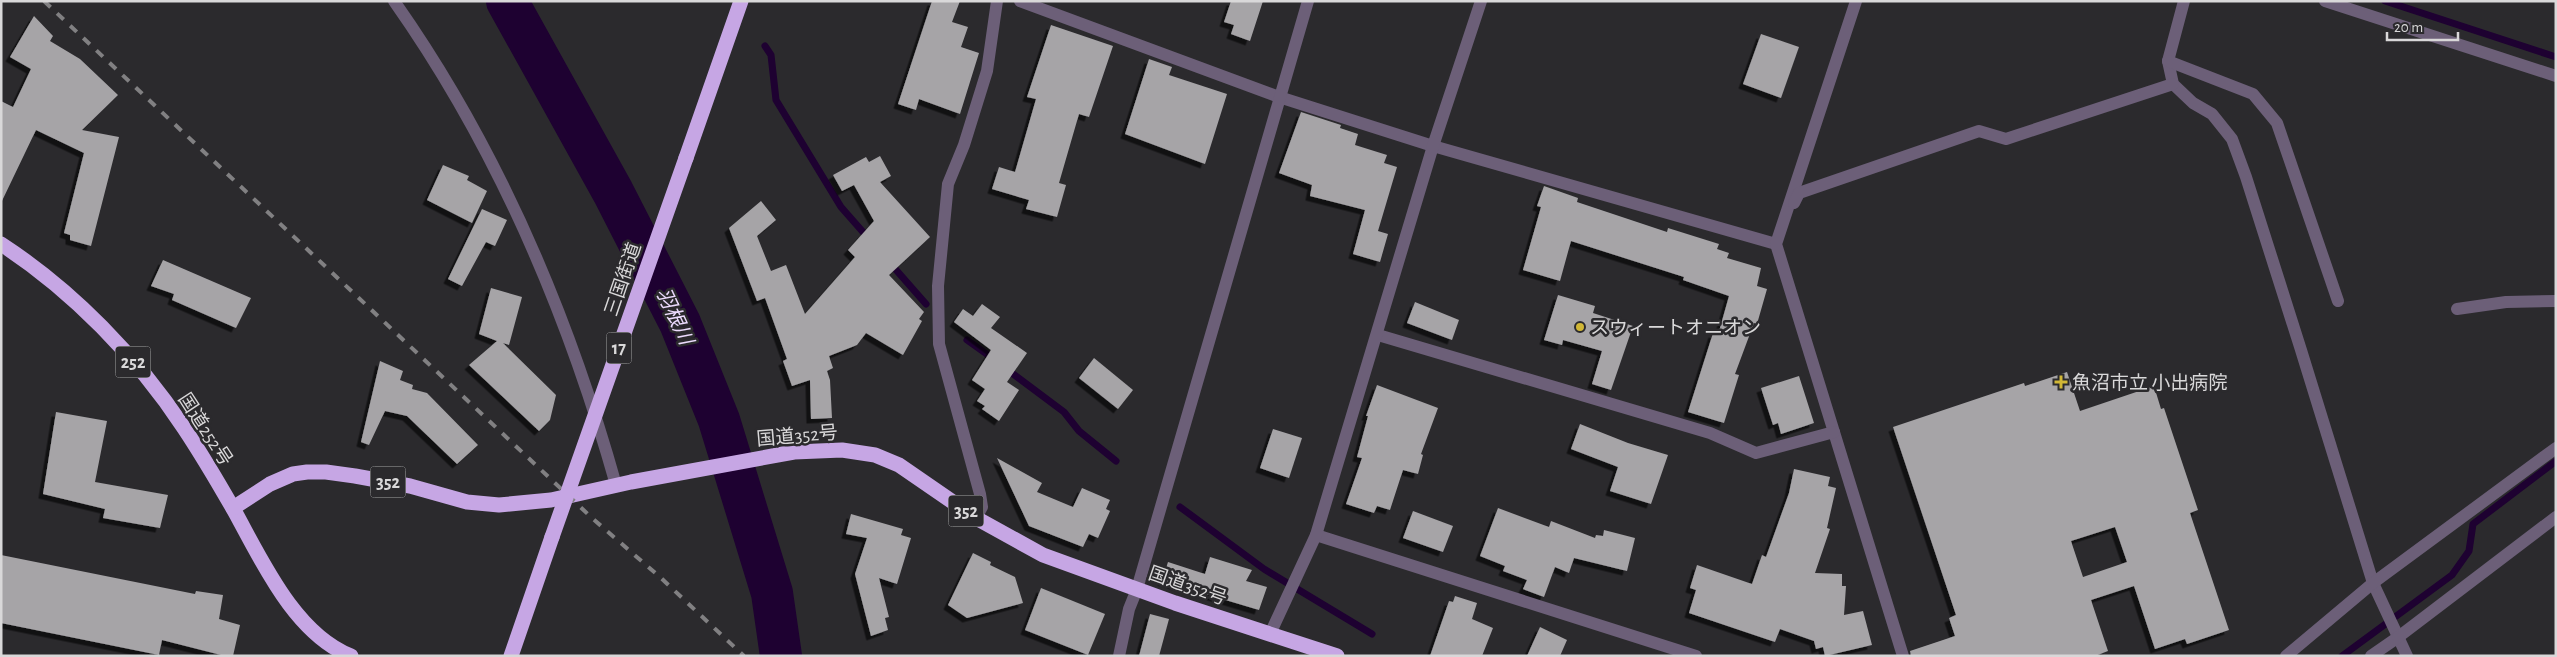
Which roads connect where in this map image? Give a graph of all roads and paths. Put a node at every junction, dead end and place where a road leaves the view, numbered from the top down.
1 (394, 1) edge
2 (741, 1) edge
3 (998, 1) edge
4 (1020, 1) edge
5 (1308, 1) edge
6 (1480, 1) edge
7 (1856, 1) edge
8 (2184, 1) edge
9 (2325, 1) edge
10 (2168, 61) junction
11 (2556, 76) edge
12 (2173, 84) junction
13 (1278, 98) junction
14 (1433, 146) junction
15 (1, 244) edge
16 (1776, 244) junction
17 (2338, 301) dead end
18 (2556, 301) edge
19 (2457, 309) dead end
20 (1378, 335) junction
21 (1834, 432) junction
22 (2556, 448) edge
23 (624, 483) junction
24 (232, 508) junction
25 (2556, 517) edge
26 (976, 518) junction
27 (1316, 535) junction
28 (2373, 583) junction
29 (1137, 589) junction
30 (1270, 634) junction
31 (2396, 634) junction
32 (351, 656) edge
33 (511, 656) edge
34 (1119, 656) edge
35 (1338, 656) edge
36 (1696, 656) edge
37 (1903, 656) edge
38 (2286, 656) edge
39 (2371, 656) edge
40 (2407, 656) edge

1 - 23 street
2 - 33 highway, 三国街道 / 17, bridge
3 - 26 street
4 - 13 street
5 - 13 street
6 - 14 street
7 - 16 street
8 - 10 street
9 - 11 street
10 - 12 street
10 - 17 street
12 - 16 street
12 - 28 street
13 - 14 street
13 - 29 street
14 - 16 street
14 - 20 street
15 - 24 highway, 国道252号 / 252
16 - 21 street
18 - 19 street
20 - 21 street
20 - 27 street
21 - 37 street
22 - 28 street
23 - 24 highway, 国道352号 / 352
23 - 26 highway, 国道352号 / 352
24 - 32 highway, 国道252号 / 252
25 - 31 street
26 - 29 highway, 国道352号 / 352
27 - 30 street
27 - 36 street
28 - 31 street
28 - 38 street
29 - 30 highway, 国道352号 / 352
29 - 34 street
30 - 35 highway, 国道352号 / 352
31 - 39 street
31 - 40 street

